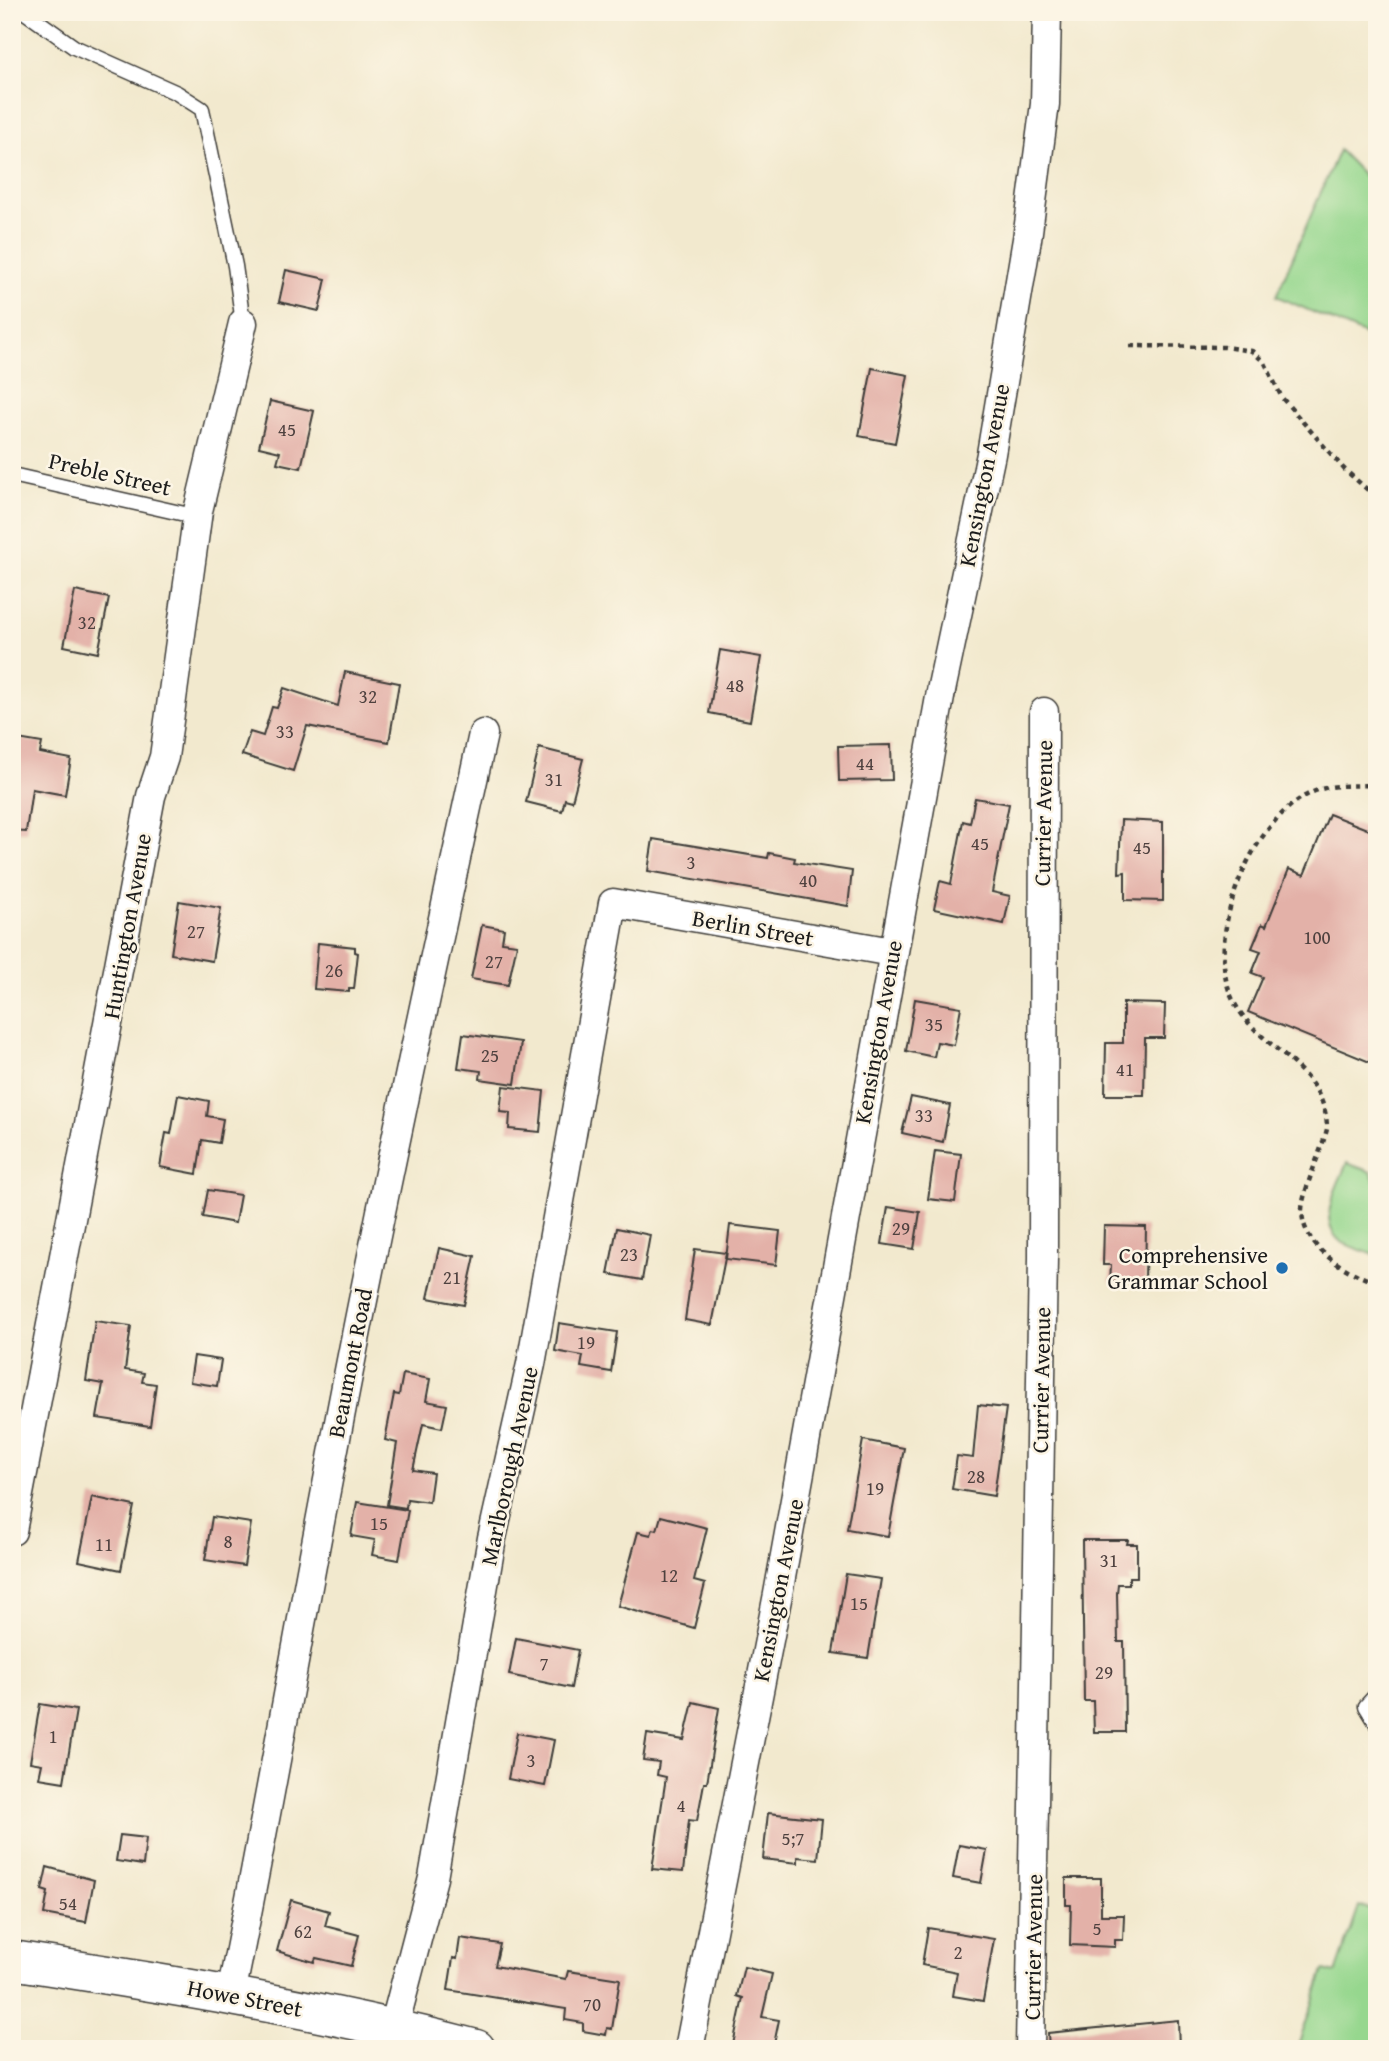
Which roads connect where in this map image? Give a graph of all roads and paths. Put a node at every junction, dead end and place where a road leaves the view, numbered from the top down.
1 (25, 12) edge
2 (1047, 12) edge
3 (243, 323) joint
4 (1130, 346) dead end
5 (12, 475) edge
6 (1377, 498) edge
7 (198, 517) junction
8 (1044, 712) dead end
9 (483, 734) dead end
10 (1377, 785) edge
11 (613, 903) joint
12 (892, 952) junction
13 (1377, 1283) edge
14 (12, 1531) edge
15 (1377, 1694) edge
16 (1377, 1724) edge
17 (13, 1962) edge
18 (231, 1994) junction
19 (394, 2027) junction
20 (476, 2049) edge
21 (689, 2049) edge
22 (1030, 2049) edge

1 - 3 lane
2 - 12 street, Kensington Avenue
3 - 7 street, Huntington Avenue
4 - 6 path
5 - 7 lane, Preble Street
7 - 14 street, Huntington Avenue
8 - 22 street, Currier Avenue
9 - 18 street, Beaumont Road
10 - 13 path
11 - 12 street, Berlin Street
11 - 19 street, Marlborough Avenue
12 - 21 street, Kensington Avenue
15 - 16 lane
17 - 18 main road, Howe Street
18 - 19 main road, Howe Street
19 - 20 main road, Howe Street

